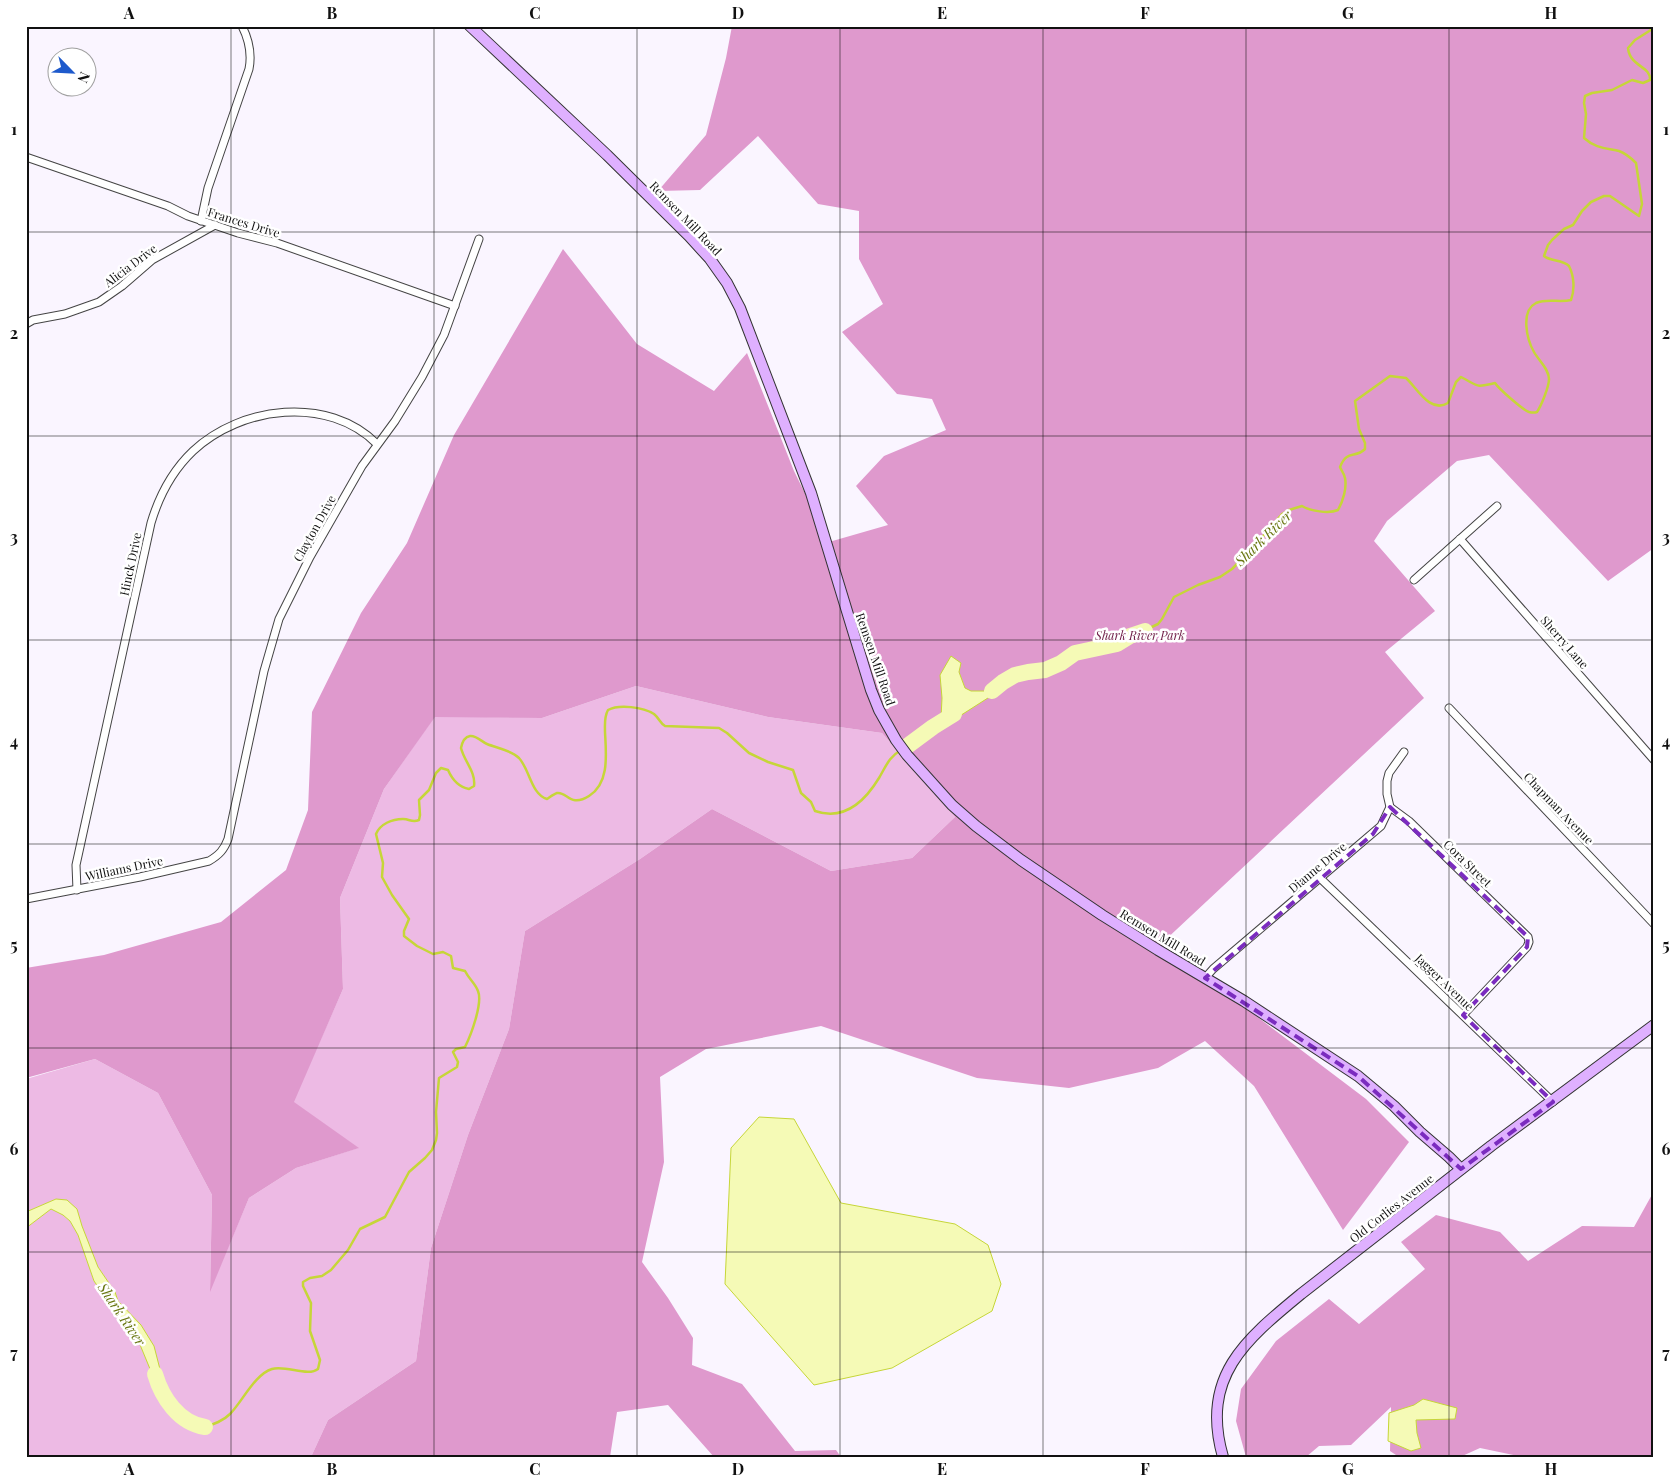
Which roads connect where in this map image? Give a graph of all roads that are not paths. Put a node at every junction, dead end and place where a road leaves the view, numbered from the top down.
1 (242, 26) edge
2 (470, 26) edge
3 (26, 157) edge
4 (201, 221) junction
5 (215, 225) junction
6 (479, 238) dead end
7 (455, 306) junction
8 (28, 320) edge
9 (377, 444) junction
10 (1497, 506) dead end
11 (1460, 539) junction
12 (1414, 580) dead end
13 (1449, 708) dead end
14 (1404, 752) dead end
15 (1654, 760) edge
16 (1390, 807) junction
17 (223, 850) joint
18 (1321, 879) junction
19 (77, 890) junction
20 (26, 899) edge
21 (1654, 924) edge
22 (1206, 978) junction
23 (1463, 1015) junction
24 (1654, 1025) edge
25 (1553, 1102) junction
26 (1461, 1170) junction
27 (1223, 1457) edge

1 - 4 street
2 - 22 street, Remsen Mill Road
3 - 4 street, Frances Drive
4 - 5 street, Frances Drive
5 - 7 street, Frances Drive
5 - 8 street, Alicia Drive
6 - 7 street, Clayton Drive
7 - 9 street, Clayton Drive
9 - 17 street, Clayton Drive
9 - 19 street, Hinck Drive
10 - 11 street
11 - 12 street
11 - 15 street, Sherry Lane
13 - 21 street, Chapman Avenue
14 - 16 street
16 - 18 street, Dianne Drive
16 - 23 street, Cora Street
17 - 19 street, Williams Drive
18 - 22 street, Dianne Drive
18 - 23 street, Jagger Avenue
19 - 20 street, Williams Drive
22 - 26 street, Remsen Mill Road
23 - 25 street, Jagger Avenue
24 - 25 street, Old Corlies Avenue
25 - 26 street, Old Corlies Avenue
26 - 27 street, Old Corlies Avenue

